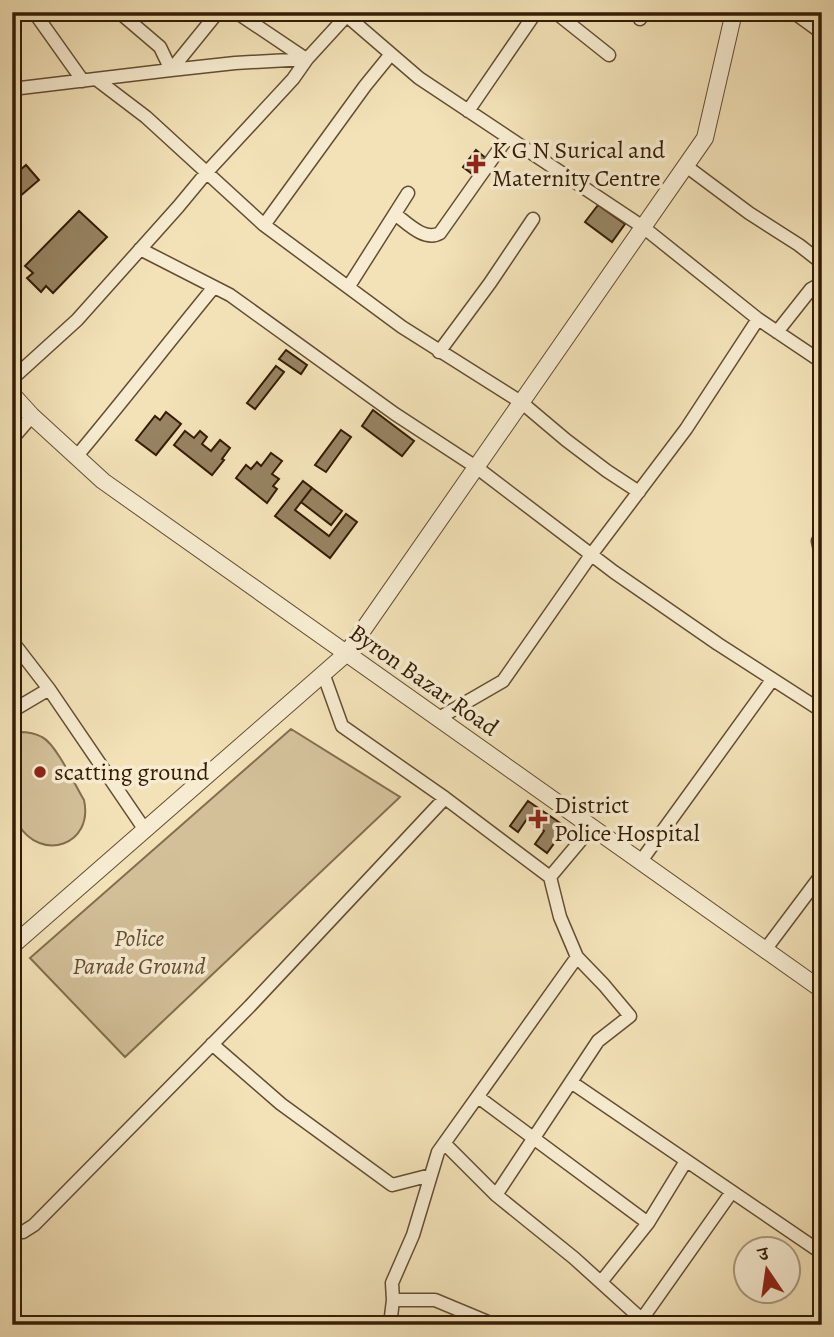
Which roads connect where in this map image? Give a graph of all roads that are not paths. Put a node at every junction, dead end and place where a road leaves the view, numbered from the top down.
1 (119, 12) edge
2 (218, 12) edge
3 (236, 12) edge
4 (536, 12) edge
5 (555, 12) edge
6 (734, 12) edge
7 (793, 12) edge
8 (349, 14) edge
9 (41, 15) edge
10 (822, 33) edge
11 (391, 54) junction
12 (609, 55) dead end
13 (307, 59) junction
14 (171, 69) junction
15 (90, 80) junction
16 (12, 89) edge
17 (468, 111) junction
18 (507, 138) junction
19 (686, 166) junction
20 (207, 172) junction
21 (408, 193) dead end
22 (395, 214) junction
23 (533, 219) dead end
24 (264, 225) junction
25 (643, 227) junction
26 (140, 249) junction
27 (822, 263) edge
28 (822, 283) edge
29 (214, 286) junction
30 (349, 286) junction
31 (758, 319) junction
32 (777, 331) junction
33 (439, 352) junction
34 (822, 362) edge
35 (12, 379) edge
36 (12, 394) edge
37 (521, 402) junction
38 (32, 416) junction
39 (12, 439) edge
40 (76, 457) junction
41 (476, 467) junction
42 (639, 492) junction
43 (822, 535) edge
44 (591, 555) junction
45 (822, 560) edge
46 (12, 641) edge
47 (346, 653) junction
48 (323, 673) junction
49 (772, 680) junction
50 (49, 690) junction
51 (12, 711) edge
52 (822, 711) edge
53 (439, 718) junction
54 (445, 799) junction
55 (592, 827) junction
56 (145, 830) junction
57 (641, 861) junction
58 (822, 874) edge
59 (550, 877) junction
60 (12, 946) edge
61 (765, 950) junction
62 (577, 957) junction
63 (822, 990) edge
64 (212, 1044) junction
65 (571, 1082) junction
66 (478, 1097) junction
67 (534, 1139) junction
68 (445, 1144) junction
69 (686, 1161) junction
70 (432, 1175) junction
71 (731, 1193) junction
72 (496, 1195) junction
73 (648, 1223) junction
74 (12, 1226) edge
75 (822, 1253) edge
76 (601, 1282) junction
77 (393, 1300) junction
78 (822, 1318) edge
79 (645, 1322) edge
80 (390, 1325) edge
81 (495, 1325) edge
82 (818, 1325) edge

1 - 14 street
2 - 14 street
3 - 13 street
4 - 17 street
5 - 12 street
6 - 19 street
7 - 10 street
8 - 11 street
8 - 13 street
9 - 15 street
11 - 17 street
11 - 24 street
13 - 14 street
13 - 20 street
14 - 15 street
15 - 16 street
15 - 20 street
17 - 18 street
18 - 22 street
18 - 25 street
19 - 25 street
19 - 27 street
20 - 24 street
20 - 26 street
21 - 22 street
22 - 30 street
23 - 33 street
24 - 30 street
25 - 31 street
25 - 37 street
26 - 29 street
26 - 35 street
28 - 32 street
29 - 40 street
29 - 41 street
30 - 33 street
31 - 32 street
31 - 42 street
32 - 34 street
33 - 37 street
36 - 38 street, Byron Bazar Road
37 - 41 street
37 - 42 street
38 - 39 street
38 - 40 street, Byron Bazar Road
40 - 47 street, Byron Bazar Road
41 - 44 street
41 - 47 street
42 - 44 street
43 - 45 street
44 - 49 street
44 - 53 street
46 - 50 street
47 - 48 street
47 - 53 street, Byron Bazar Road
48 - 54 street
48 - 56 street
49 - 52 street
49 - 57 street
50 - 51 street
50 - 56 street
53 - 55 street, Byron Bazar Road
54 - 59 street
54 - 64 street
55 - 57 street, Byron Bazar Road
55 - 59 street
56 - 60 street
57 - 61 street, Byron Bazar Road
58 - 61 street
59 - 62 street
61 - 63 street, Byron Bazar Road
62 - 65 street
62 - 66 street
64 - 70 street
64 - 74 street
65 - 67 street
65 - 69 street
66 - 67 street
66 - 68 street
67 - 72 street
67 - 73 street
68 - 70 street
68 - 72 street
69 - 71 street
69 - 73 street
70 - 77 street
71 - 75 street
71 - 79 street
72 - 76 street
73 - 76 street
76 - 79 street
77 - 80 street
77 - 81 street
78 - 82 street

